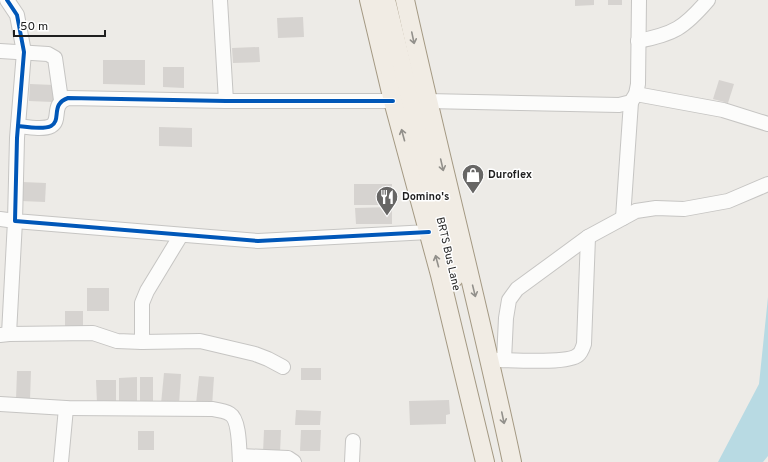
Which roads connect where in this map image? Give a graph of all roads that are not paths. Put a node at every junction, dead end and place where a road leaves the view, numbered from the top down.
1 (7, 0) edge
2 (220, 0) edge
3 (369, 0) edge
4 (386, 0) edge
5 (405, 0) edge
6 (639, 0) edge
7 (708, 0) edge
8 (638, 41) junction
9 (0, 51) edge
10 (24, 52) junction
11 (633, 98) junction
12 (61, 100) junction
13 (226, 101) junction
14 (393, 101) junction
15 (427, 101) junction
16 (768, 124) edge
17 (18, 126) junction
18 (768, 184) edge
19 (0, 218) edge
20 (623, 218) junction
21 (15, 221) junction
22 (429, 232) junction
23 (181, 235) junction
24 (588, 237) junction
25 (4, 335) edge
26 (142, 342) junction
27 (497, 360) junction
28 (283, 367) dead end
29 (0, 404) edge
30 (66, 408) junction
31 (353, 441) dead end
32 (240, 459) edge
33 (61, 462) edge
34 (294, 462) edge
35 (352, 462) edge
36 (485, 462) edge
37 (497, 462) edge
38 (512, 462) edge

1 - 10 street
2 - 13 street
3 - 14 main road
4 - 37 main road, BRTS Bus Lane
5 -> 15 main road
6 - 8 street
7 - 8 street
8 - 11 street
9 - 10 street
10 - 12 street
10 - 17 street
11 - 15 street
11 - 16 street
11 - 20 street
12 - 13 street
12 - 17 street
13 - 14 street
22 -> 14 main road
15 -> 27 main road
17 - 21 street
18 - 20 street
19 - 21 street
20 - 24 street
21 - 23 street
21 - 25 street
22 - 23 street
36 -> 22 main road
23 - 26 street
24 - 27 street
24 - 27 street
25 - 26 street
26 - 28 street
27 -> 38 main road
29 - 30 street
30 - 32 street
30 - 33 street
31 - 35 street
32 - 34 street

